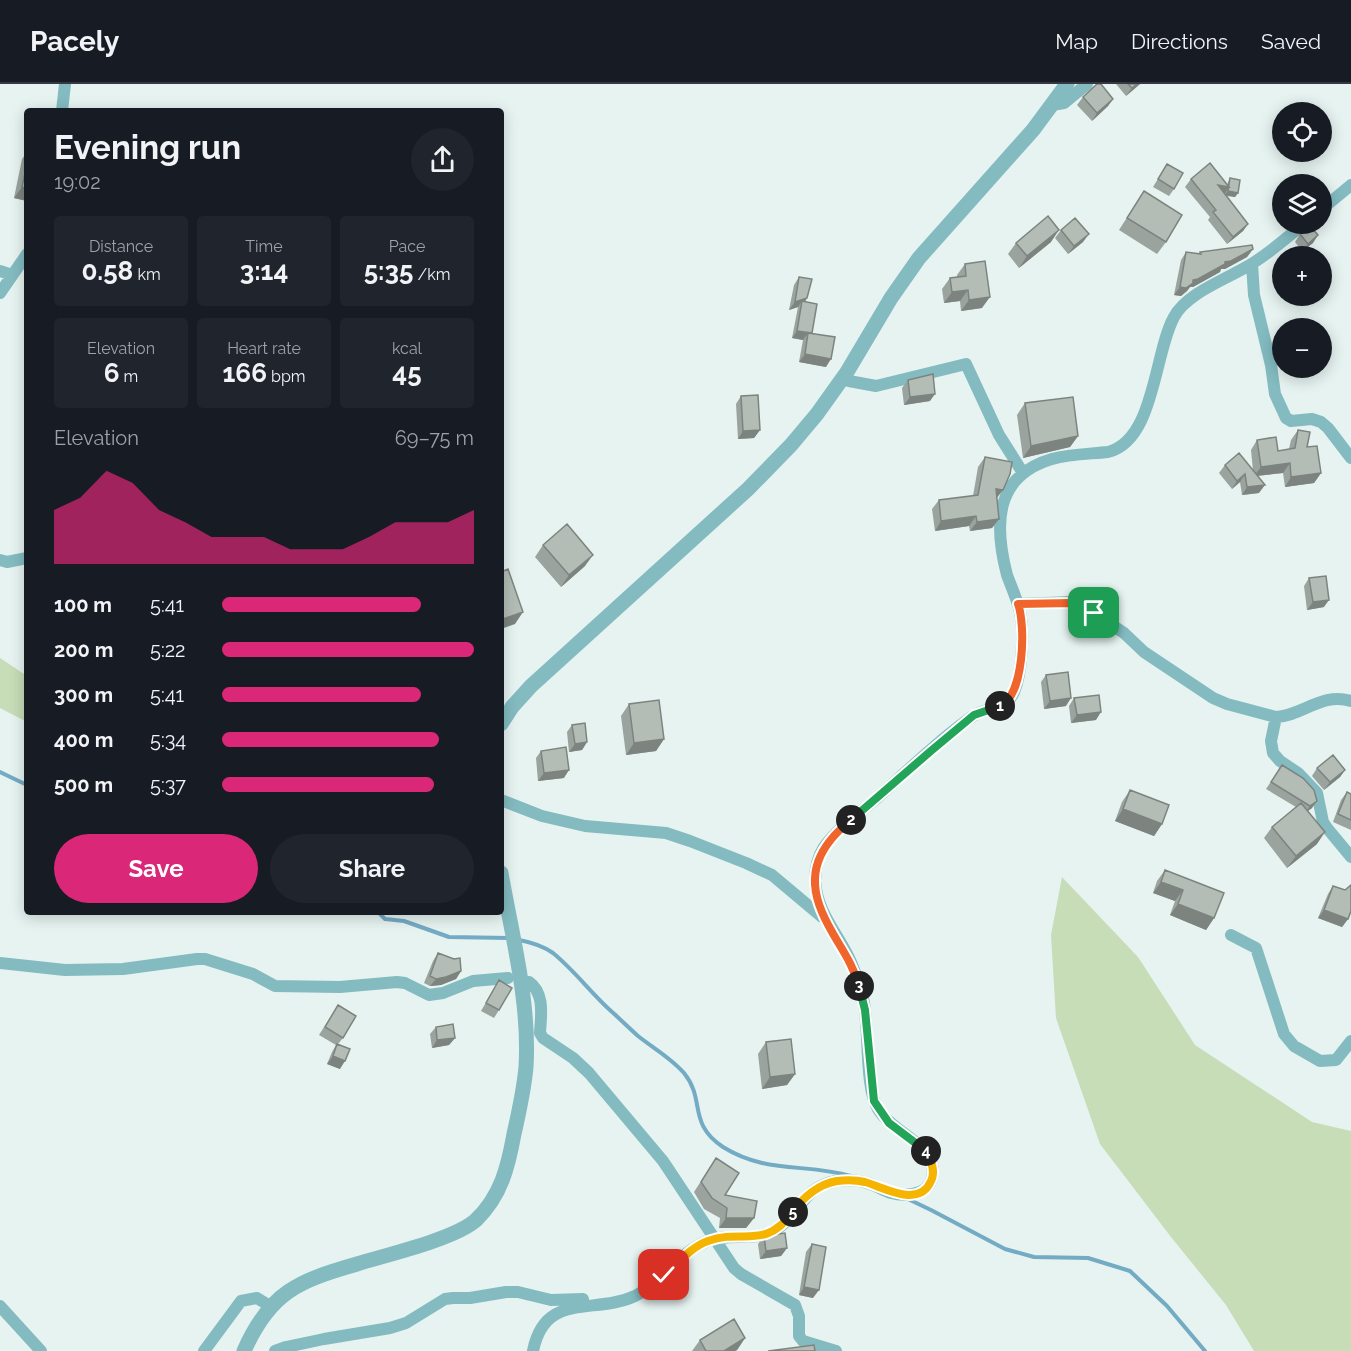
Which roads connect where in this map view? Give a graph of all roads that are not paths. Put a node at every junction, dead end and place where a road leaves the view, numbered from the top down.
1 (65, 84) edge
2 (1066, 84) edge
3 (1087, 84) edge
4 (1052, 105) junction
5 (62, 108) edge
6 (1351, 185) edge
7 (1332, 201) edge
8 (1291, 234) edge
9 (24, 257) edge
10 (1252, 264) junction
11 (6, 273) edge
12 (0, 293) edge
13 (849, 381) dead end
14 (1351, 459) edge
15 (1023, 473) junction
16 (24, 559) edge
17 (0, 560) edge
18 (1018, 604) junction
19 (1351, 701) edge
20 (1276, 717) junction
21 (504, 719) edge
22 (504, 801) edge
23 (1351, 857) edge
24 (504, 891) edge
25 (825, 920) junction
26 (1231, 935) dead end
27 (0, 963) edge
28 (519, 980) junction
29 (1351, 1041) edge
30 (716, 1238) junction
31 (595, 1304) junction
32 (0, 1306) edge
33 (270, 1306) junction
34 (41, 1351) edge
35 (204, 1351) edge
36 (244, 1351) edge
37 (275, 1351) edge
38 (533, 1351) edge
39 (836, 1351) edge

1 - 5 street
2 - 4 street
3 - 4 street
4 - 21 street
6 - 7 street
8 - 10 street
9 - 11 street
10 - 14 street
10 - 15 street
11 - 12 street
13 - 15 street
15 - 18 street
16 - 17 street
18 - 20 street
18 - 25 street
19 - 20 street
20 - 23 street
22 - 25 street
24 - 28 street
25 - 30 street
26 - 29 street
27 - 28 street
28 - 30 street
28 - 33 street
30 - 31 street
30 - 39 street
31 - 37 street
31 - 38 street
32 - 34 street
33 - 35 street
33 - 36 street

